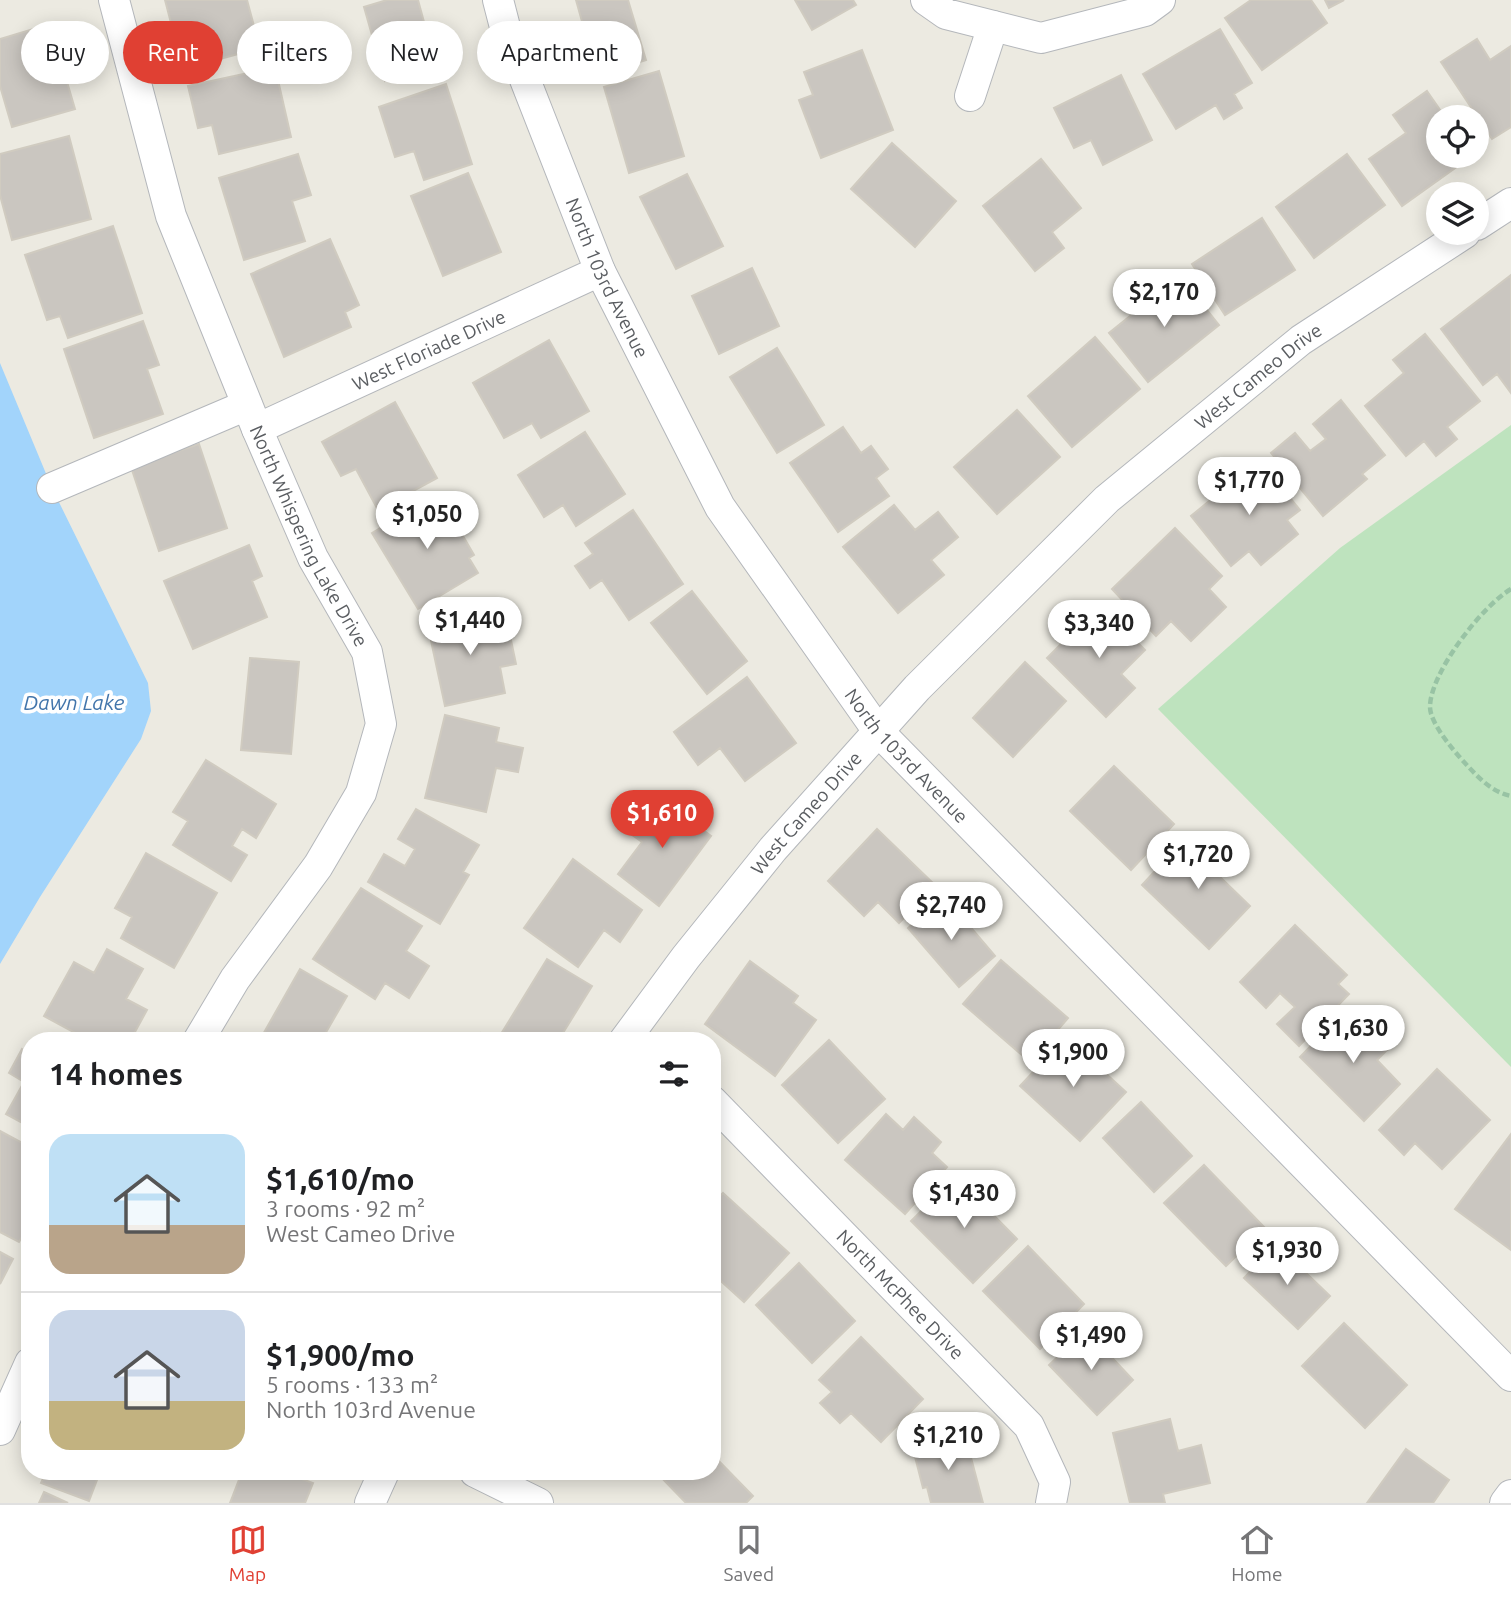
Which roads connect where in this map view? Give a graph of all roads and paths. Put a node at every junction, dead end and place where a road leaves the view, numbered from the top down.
1 (114, 0) edge
2 (498, 0) edge
3 (926, 0) edge
4 (1160, 0) edge
5 (993, 26) junction
6 (970, 96) dead end
7 (1511, 203) edge
8 (1489, 217) edge
9 (1447, 245) edge
10 (600, 271) junction
11 (252, 417) junction
12 (52, 488) dead end
13 (1511, 589) edge
14 (878, 731) junction
15 (1511, 796) edge
16 (203, 1032) edge
17 (632, 1032) edge
18 (721, 1110) edge
19 (1511, 1376) edge
20 (21, 1383) edge
21 (0, 1430) edge
22 (380, 1480) edge
23 (491, 1480) edge
24 (1511, 1495) edge
25 (370, 1503) edge
26 (538, 1503) edge
27 (1051, 1503) edge
28 (1505, 1503) edge

1 - 11 street, North Whispering Lake Drive
2 - 10 street, North 103rd Avenue
3 - 5 street
4 - 5 street
5 - 6 street
7 - 8 street
9 - 14 street, West Cameo Drive
10 - 11 street, West Floriade Drive
10 - 14 street, North 103rd Avenue
11 - 12 street, West Floriade Drive
11 - 16 street, North Whispering Lake Drive
13 - 15 path
14 - 17 street, West Cameo Drive
14 - 19 street, North 103rd Avenue
18 - 27 street, North McPhee Drive
20 - 21 street
22 - 25 street
23 - 26 street
24 - 28 street

